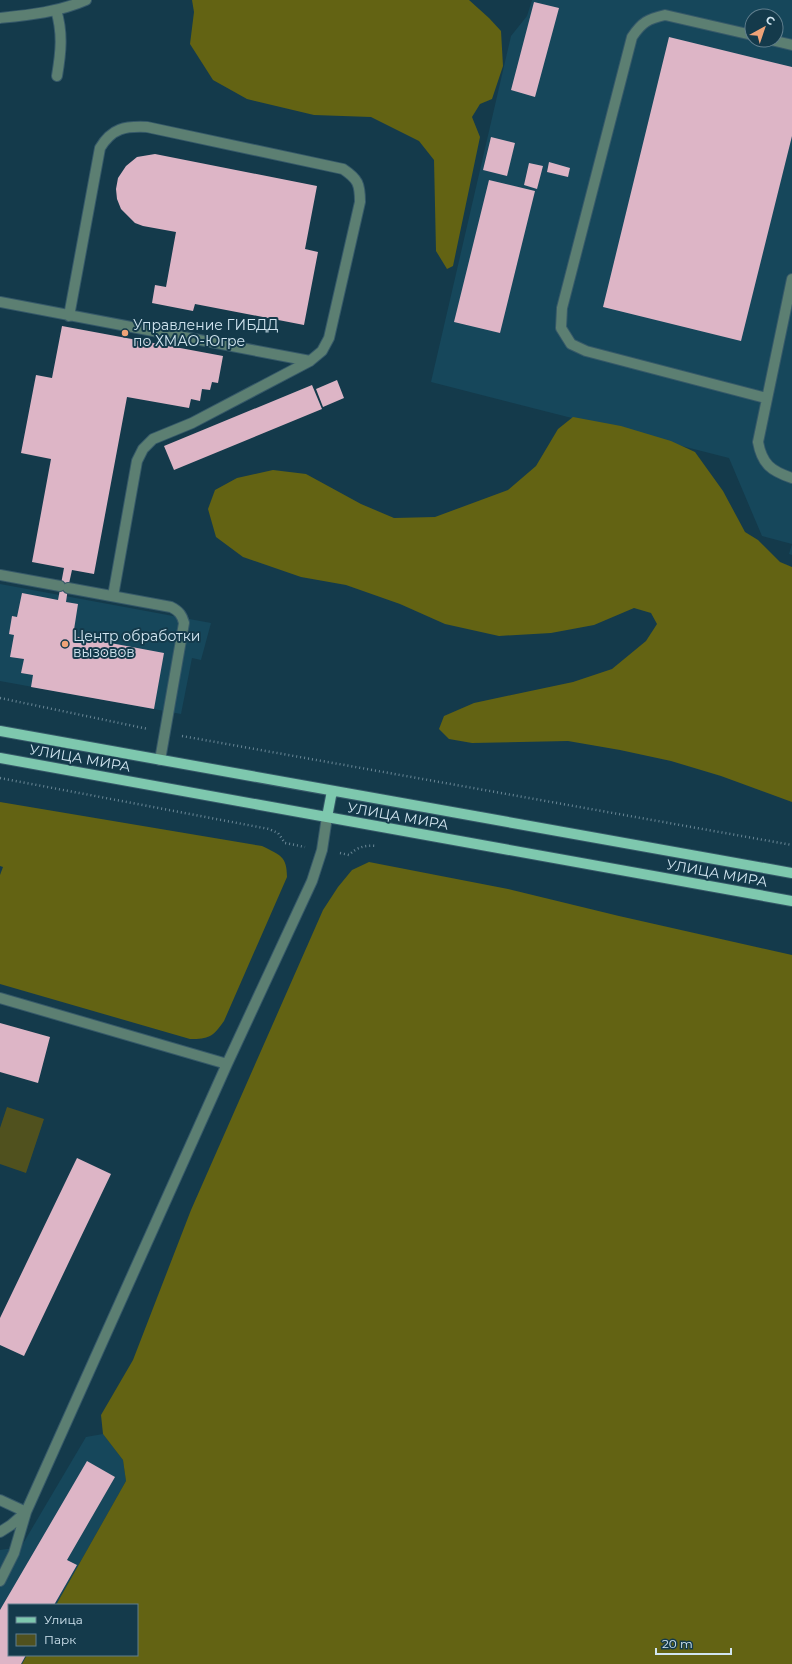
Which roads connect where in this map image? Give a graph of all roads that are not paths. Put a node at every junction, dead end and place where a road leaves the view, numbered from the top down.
1 (86, 0) edge
2 (56, 10) junction
3 (0, 18) edge
4 (744, 34) edge
5 (57, 76) dead end
6 (792, 279) edge
7 (0, 302) edge
8 (69, 316) junction
9 (310, 362) junction
10 (766, 398) junction
11 (792, 478) edge
12 (0, 575) edge
13 (113, 596) junction
14 (0, 731) edge
15 (0, 758) edge
16 (160, 760) junction
17 (332, 791) junction
18 (327, 818) junction
19 (792, 873) edge
20 (792, 901) edge
21 (0, 998) edge
22 (228, 1064) junction
23 (0, 1500) edge
24 (26, 1512) junction
25 (0, 1532) edge
26 (0, 1582) edge

1 - 2 street
2 - 3 street
2 - 5 street
4 - 10 street
6 - 10 street
7 - 8 street
8 - 9 street
8 - 9 street
9 - 13 street
10 - 11 street
12 - 13 street
13 - 16 street
14 - 16 main road, УЛИЦА МИРА
15 - 18 main road, УЛИЦА МИРА
16 - 17 main road, УЛИЦА МИРА
17 - 18 main road
17 - 19 main road, УЛИЦА МИРА
18 - 20 main road, УЛИЦА МИРА
18 - 22 street
21 - 22 street
22 - 24 street
23 - 24 street
24 - 25 street
24 - 26 street

